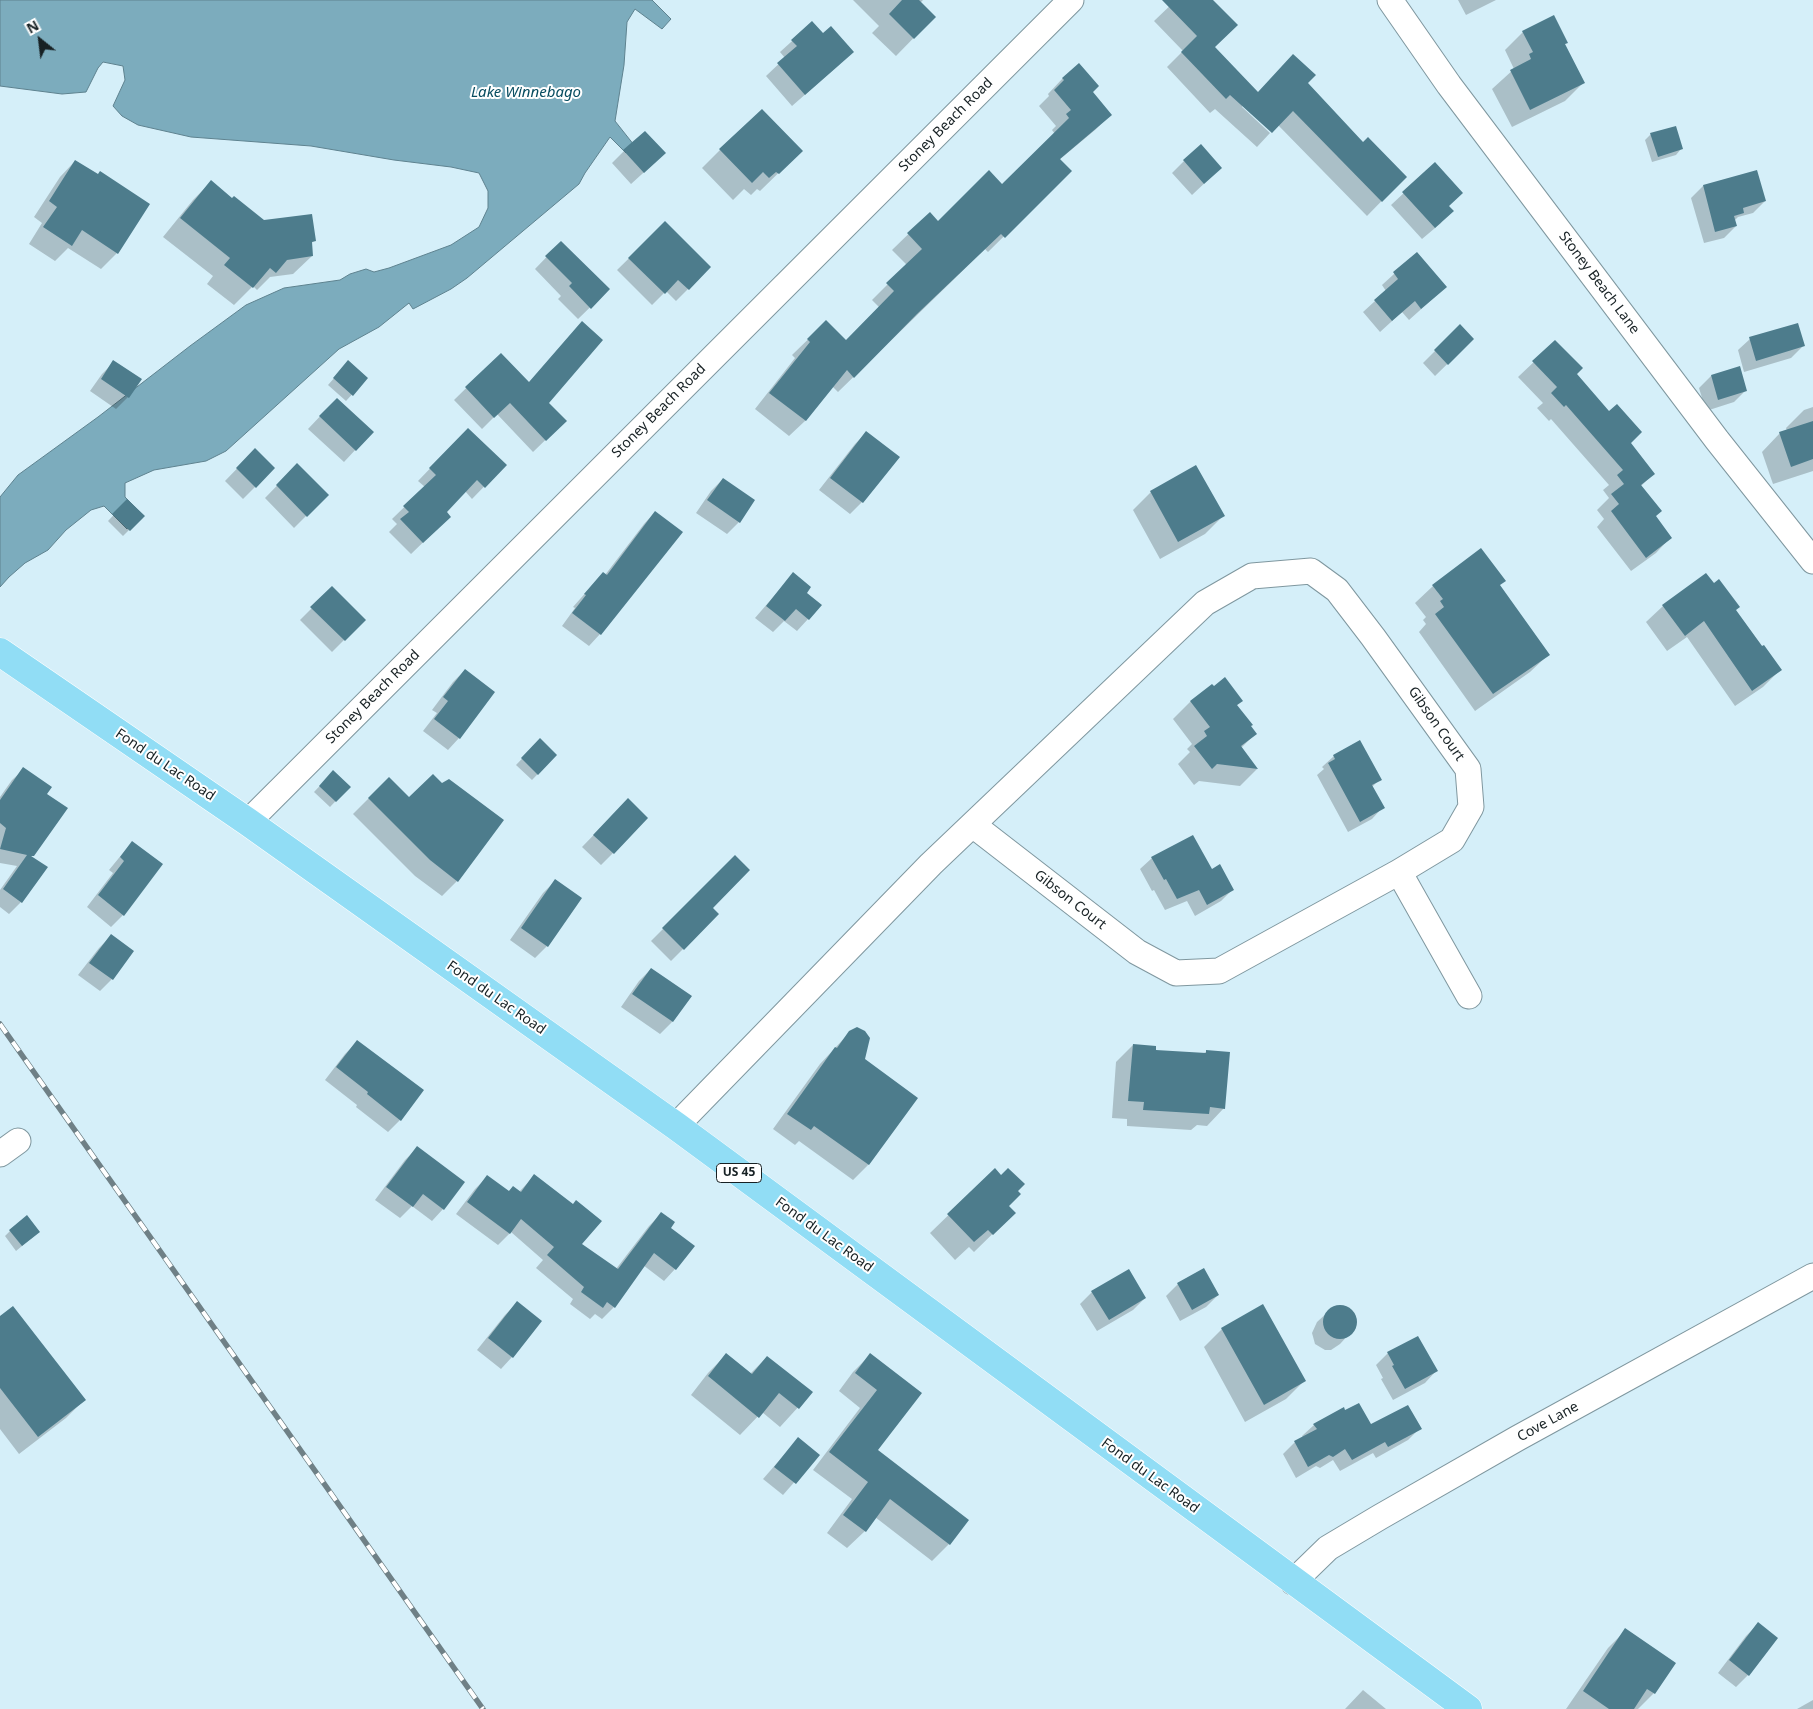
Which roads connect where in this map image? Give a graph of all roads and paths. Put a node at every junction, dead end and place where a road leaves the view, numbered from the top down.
1 (1071, 0) edge
2 (1390, 0) edge
3 (1813, 561) edge
4 (0, 652) edge
5 (248, 822) junction
6 (973, 825) junction
7 (1399, 872) junction
8 (1469, 996) dead end
9 (676, 1126) junction
10 (1813, 1276) edge
11 (1293, 1582) junction
12 (1468, 1709) edge

1 - 5 street, Stoney Beach Road
2 - 3 street, Stoney Beach Lane
4 - 5 main road, Fond du Lac Road / US 45
5 - 9 main road, Fond du Lac Road / US 45
6 - 7 street, Gibson Court
6 - 7 street, Gibson Court
6 - 9 street, Gibson Court
7 - 8 street
9 - 11 main road, Fond du Lac Road / US 45
10 - 11 street, Cove Lane
11 - 12 main road, Fond du Lac Road / US 45

